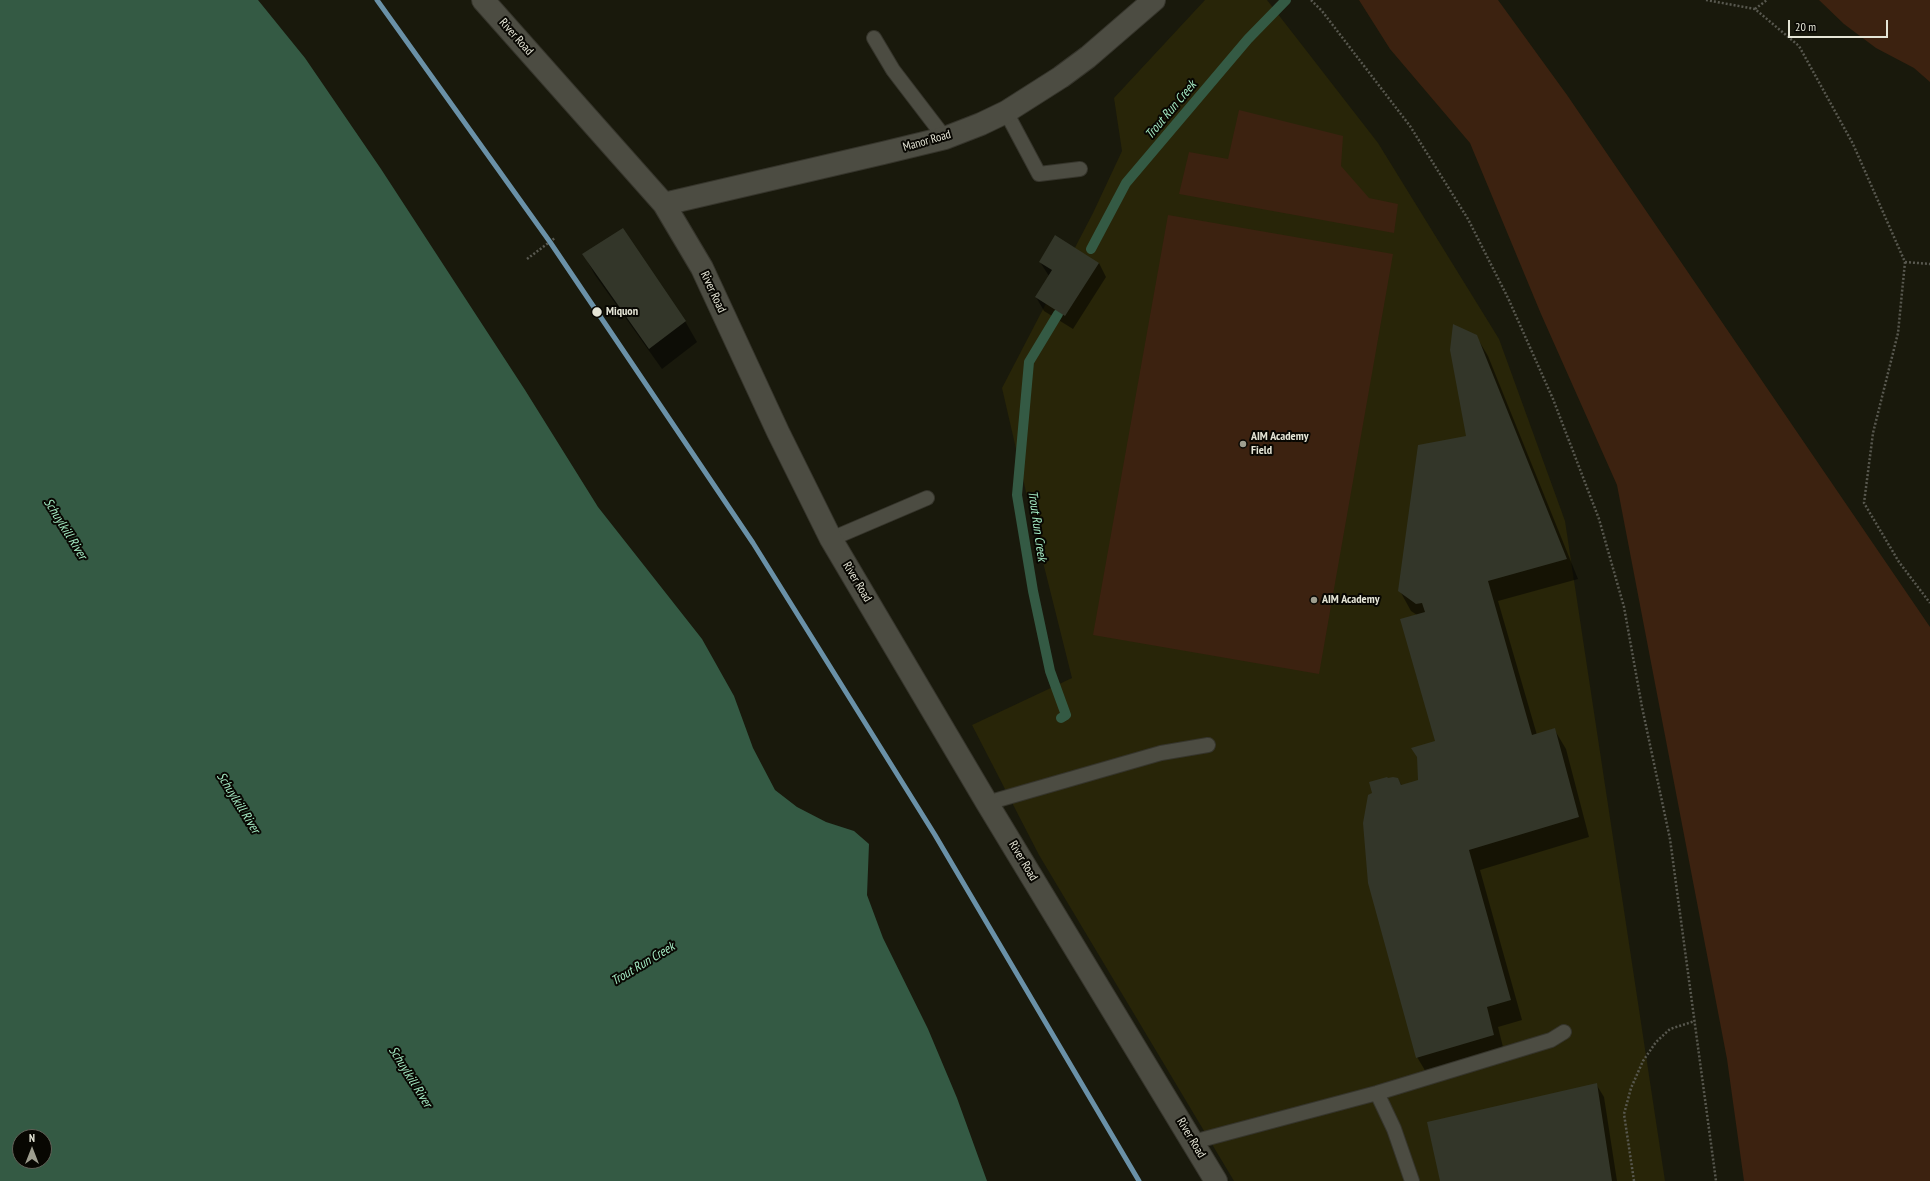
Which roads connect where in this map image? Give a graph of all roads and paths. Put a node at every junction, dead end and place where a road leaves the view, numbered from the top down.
1 (483, 0) edge
2 (1154, 0) edge
3 (1311, 0) edge
4 (1706, 0) edge
5 (1767, 0) edge
6 (1755, 9) junction
7 (874, 38) dead end
8 (1006, 112) junction
9 (945, 138) junction
10 (1080, 169) dead end
11 (664, 204) junction
12 (555, 238) dead end
13 (527, 259) dead end
14 (1905, 262) junction
15 (1930, 264) edge
16 (927, 498) dead end
17 (831, 539) junction
18 (1930, 603) edge
19 (1208, 745) dead end
20 (987, 803) junction
21 (1695, 1020) junction
22 (1564, 1032) dead end
23 (1377, 1093) junction
24 (1193, 1142) junction
25 (1216, 1181) edge
26 (1412, 1181) edge
27 (1634, 1181) edge
28 (1716, 1181) edge

1 - 11 street, River Road
2 - 8 street, Manor Road
3 - 21 path
4 - 6 path
5 - 6 path
6 - 14 path
7 - 9 lane
8 - 9 street, Manor Road
8 - 10 lane
9 - 11 street, Manor Road
11 - 17 street, River Road
12 - 13 path
14 - 15 path
14 - 18 path
16 - 17 lane
17 - 20 street, River Road
19 - 20 lane
20 - 24 street, River Road
21 - 27 path
21 - 28 path
22 - 23 lane
23 - 24 lane
23 - 26 lane
24 - 25 street, River Road

